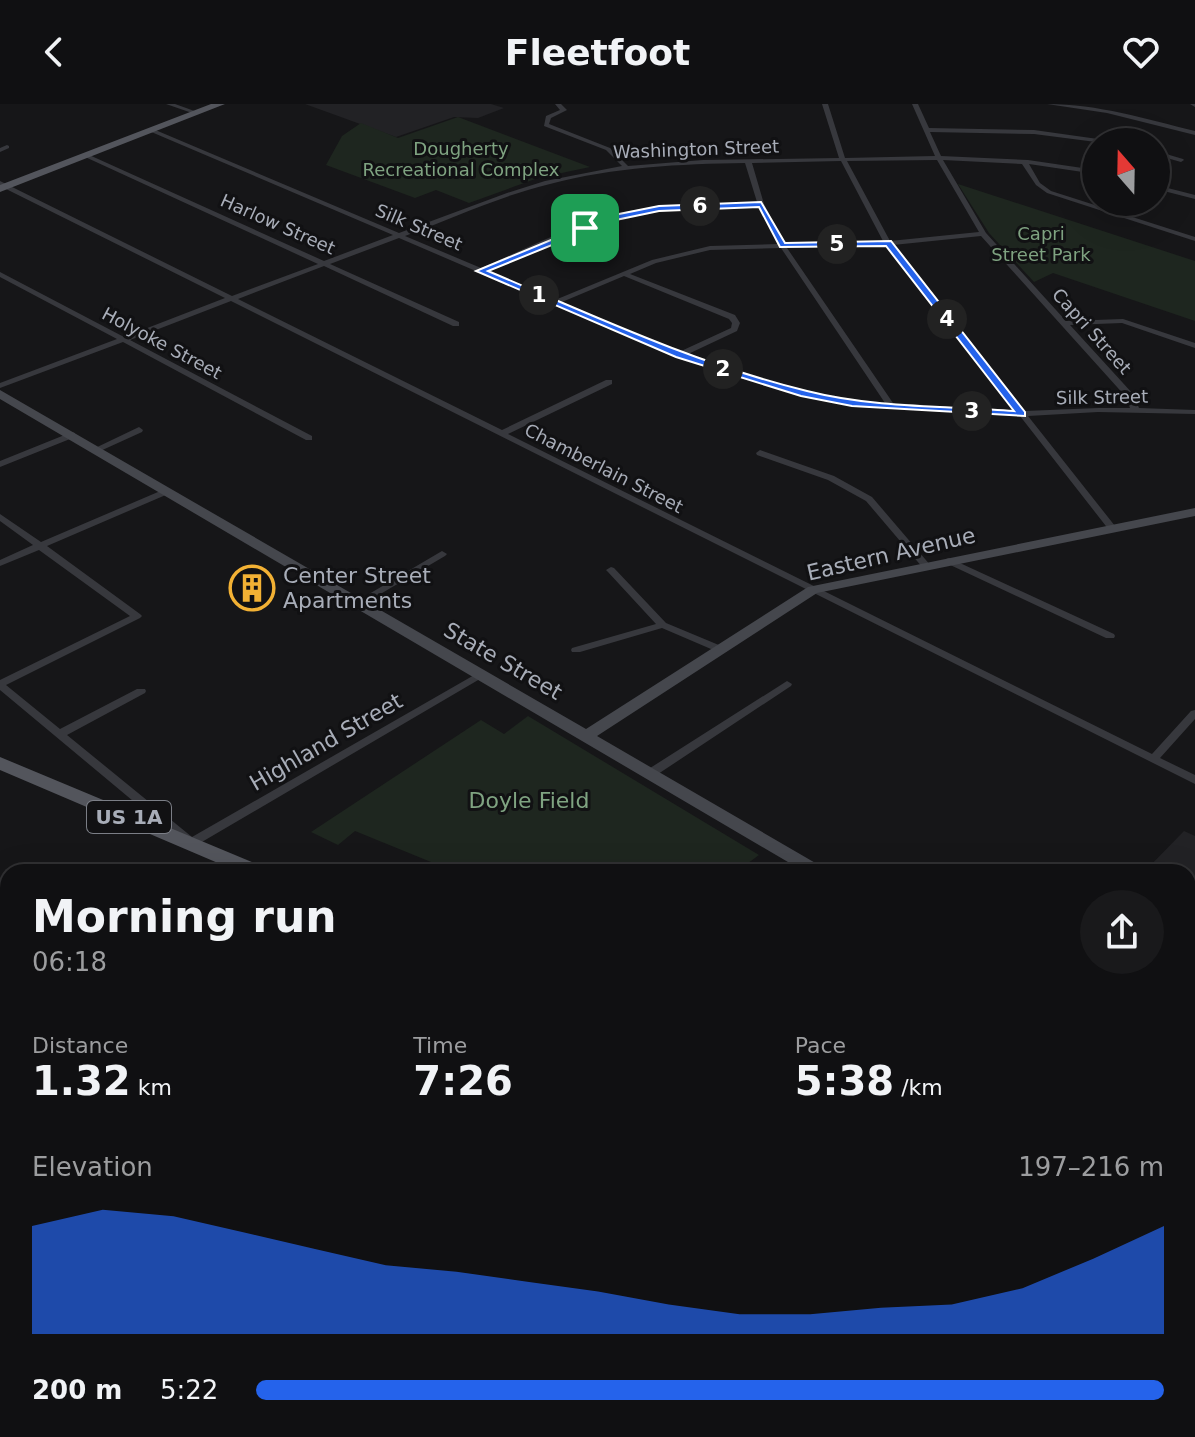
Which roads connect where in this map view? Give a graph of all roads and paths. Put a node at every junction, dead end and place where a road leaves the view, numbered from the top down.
1 (169, 104) edge
2 (220, 104) edge
3 (558, 104) edge
4 (825, 104) edge
5 (915, 104) edge
6 (1050, 104) edge
7 (197, 113) junction
8 (151, 130) junction
9 (927, 130) junction
10 (1195, 133) edge
11 (1082, 138) edge
12 (85, 155) junction
13 (1170, 157) edge
14 (939, 158) junction
15 (843, 160) junction
16 (1181, 160) dead end
17 (748, 161) junction
18 (1024, 162) junction
19 (625, 166) junction
20 (1082, 170) edge
21 (2, 186) edge
22 (1170, 191) edge
23 (1195, 197) edge
24 (761, 204) junction
25 (983, 234) junction
26 (398, 236) junction
27 (1195, 239) edge
28 (888, 243) junction
29 (782, 245) junction
30 (326, 263) junction
31 (480, 271) junction
32 (622, 273) junction
33 (0, 274) edge
34 (229, 299) junction
35 (556, 302) junction
36 (1064, 323) junction
37 (456, 324) dead end
38 (122, 340) junction
39 (1195, 346) edge
40 (679, 355) junction
41 (609, 382) dead end
42 (0, 386) edge
43 (0, 394) edge
44 (891, 406) junction
45 (1135, 410) junction
46 (1195, 412) edge
47 (1021, 414) junction
48 (139, 430) dead end
49 (501, 434) junction
50 (72, 435) junction
51 (309, 438) dead end
52 (95, 450) junction
53 (760, 453) dead end
54 (0, 464) edge
55 (165, 492) junction
56 (1195, 512) edge
57 (0, 517) edge
58 (1112, 528) junction
59 (40, 546) junction
60 (442, 554) dead end
61 (949, 561) junction
62 (0, 563) edge
63 (926, 566) junction
64 (611, 570) dead end
65 (813, 590) junction
66 (357, 604) junction
67 (663, 625) junction
68 (1110, 636) dead end
69 (576, 650) dead end
70 (722, 650) junction
71 (480, 676) junction
72 (0, 684) edge
73 (787, 684) dead end
74 (141, 691) dead end
75 (1195, 713) edge
76 (60, 734) junction
77 (586, 736) junction
78 (1153, 759) junction
79 (0, 763) edge
80 (651, 773) junction
81 (1195, 780) edge
82 (191, 843) junction
83 (239, 864) edge
84 (805, 864) edge

1 - 7 street
2 - 7 main road
3 - 19 street
4 - 15 street
5 - 9 street, Capri Street
6 - 10 street
7 - 8 main road
8 - 12 main road
8 - 26 street, Silk Street
9 - 11 street
9 - 14 street, Capri Street
12 - 21 main road
12 - 30 street, Harlow Street
13 - 16 street
14 - 15 street, Washington Street
14 - 18 street, Washington Street
14 - 25 street, Capri Street
15 - 17 street, Washington Street
15 - 28 street
17 - 19 street, Washington Street
17 - 24 street
18 - 20 street, Washington Street
18 - 27 street
19 - 26 street, Washington Street
21 - 34 street, Chamberlain Street
22 - 23 street
24 - 29 street
24 - 31 street
25 - 28 street
25 - 36 street, Capri Street
26 - 30 street, Washington Street
26 - 31 street, Silk Street
28 - 29 street
28 - 47 street
29 - 32 street
29 - 44 street
30 - 34 street, Washington Street
30 - 37 street, Harlow Street
31 - 35 street, Silk Street
32 - 35 street
32 - 40 street
33 - 38 street, Holyoke Street
34 - 38 street, Washington Street
34 - 49 street, Chamberlain Street
35 - 40 street, Silk Street
36 - 39 street
36 - 45 street, Capri Street
38 - 42 street, Washington Street
38 - 51 street, Holyoke Street
40 - 44 street, Silk Street
41 - 49 street
43 - 50 main road, State Street
44 - 47 street, Silk Street
45 - 46 street, Silk Street
45 - 47 street, Silk Street
47 - 58 street
48 - 52 street
49 - 65 street, Chamberlain Street
50 - 52 main road, State Street
50 - 54 street
52 - 55 main road, State Street
53 - 63 street
55 - 59 street
55 - 66 main road, State Street
56 - 58 main road, Eastern Avenue
57 - 59 street
58 - 61 main road, Eastern Avenue
59 - 62 street
59 - 72 street
60 - 66 street
61 - 63 main road, Eastern Avenue
61 - 68 street
63 - 65 main road, Eastern Avenue
64 - 67 street
65 - 70 main road, Eastern Avenue
65 - 78 street, Chamberlain Street
66 - 71 main road, State Street
67 - 69 street
67 - 70 street
70 - 77 main road, Eastern Avenue
71 - 77 main road, State Street
71 - 82 street, Highland Street
72 - 76 street
73 - 80 street
74 - 76 street
75 - 78 street
76 - 82 street
77 - 80 main road, State Street
78 - 81 street, Chamberlain Street
79 - 82 main road, US 1A
80 - 84 main road, State Street
82 - 83 main road, US 1A

